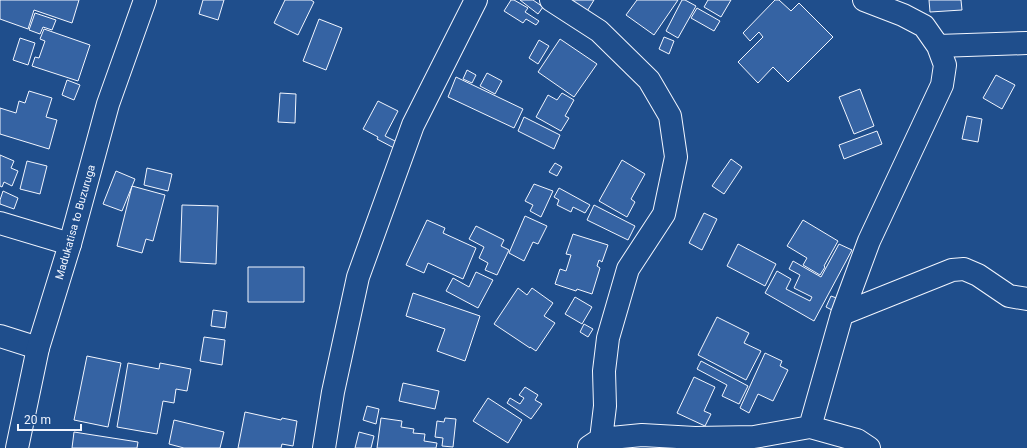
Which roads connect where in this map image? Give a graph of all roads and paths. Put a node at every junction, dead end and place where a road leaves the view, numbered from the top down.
1 (145, 0) edge
2 (476, 0) edge
3 (551, 0) edge
4 (864, 0) edge
5 (1027, 43) edge
6 (938, 46) junction
7 (0, 223) edge
8 (70, 244) junction
9 (1027, 299) edge
10 (842, 314) junction
11 (0, 336) edge
12 (38, 348) junction
13 (810, 427) junction
14 (594, 444) edge
15 (17, 448) edge
16 (324, 448) edge
17 (869, 448) edge

1 - 8 street, Madukatisa to Buzuruga
2 - 16 street
3 - 14 street
4 - 6 street
5 - 6 street
6 - 10 street
7 - 8 street
8 - 12 street, Madukatisa to Buzuruga
9 - 10 street
10 - 13 street
11 - 12 street
12 - 15 street, Madukatisa to Buzuruga
13 - 14 street
13 - 17 street

